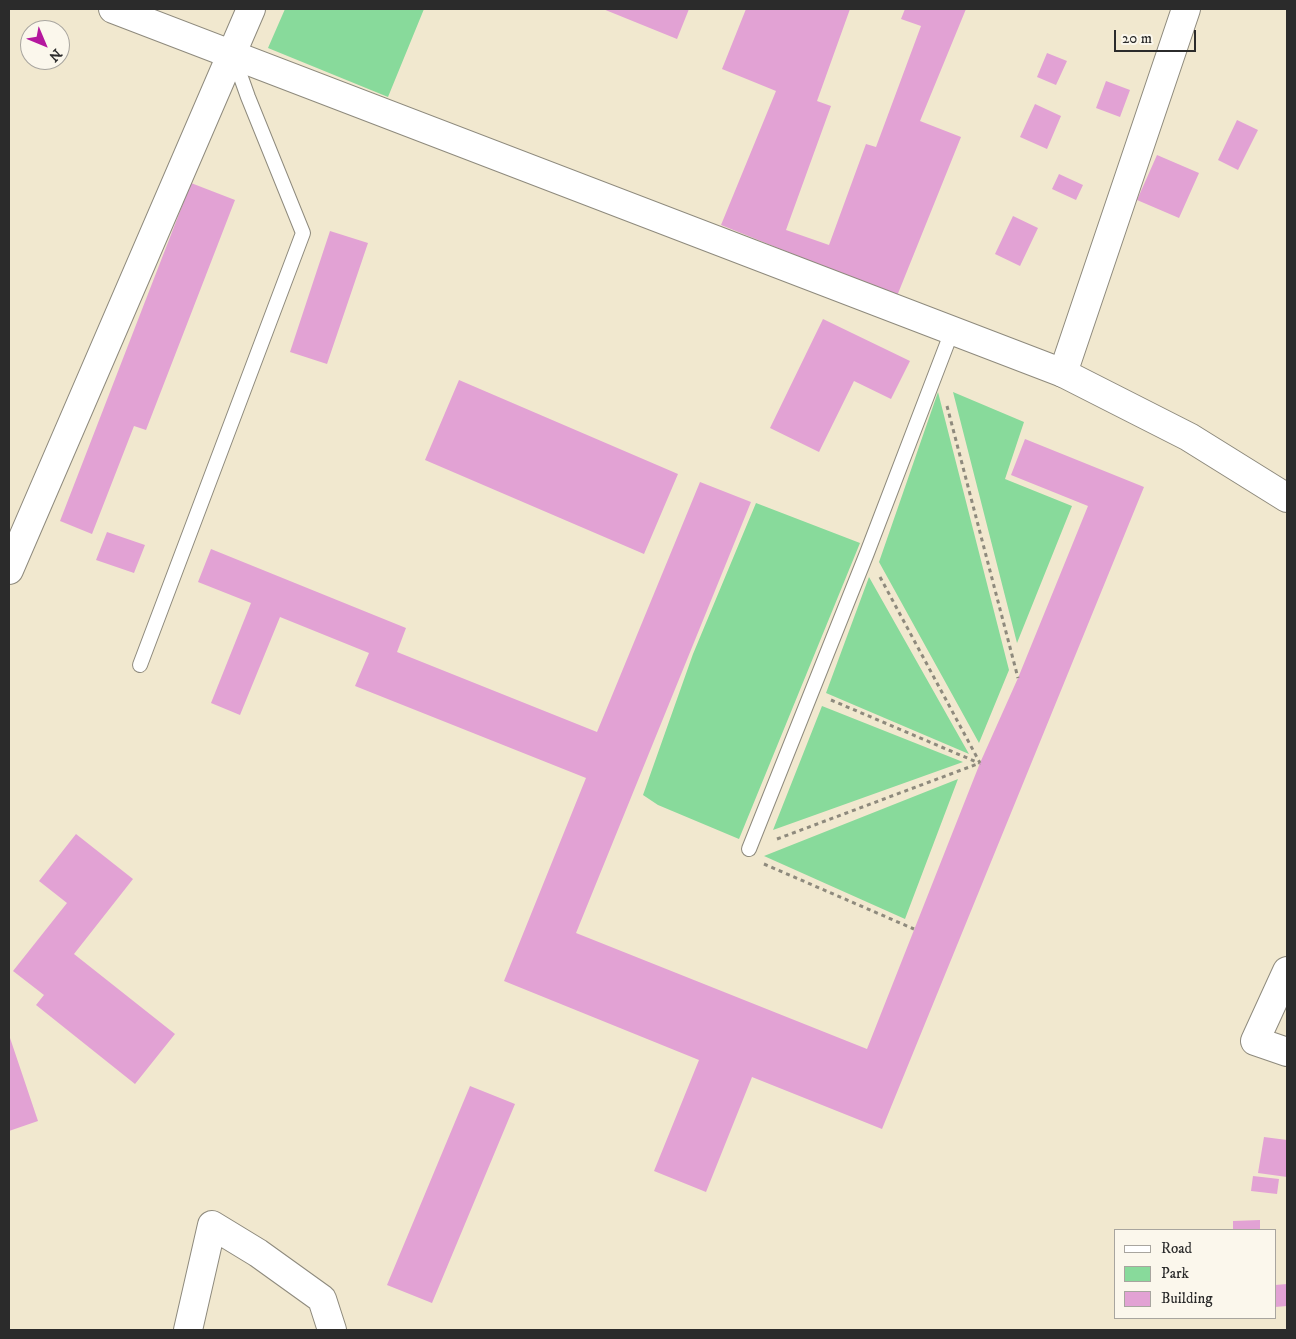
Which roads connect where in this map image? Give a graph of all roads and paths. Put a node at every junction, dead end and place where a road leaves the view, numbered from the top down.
1 (113, 9) edge
2 (251, 9) edge
3 (1186, 9) edge
4 (233, 54) junction
5 (952, 331) junction
6 (937, 370) junction
7 (1063, 373) junction
8 (1287, 498) edge
9 (867, 552) junction
10 (9, 570) edge
11 (140, 665) dead end
12 (1018, 678) dead end
13 (812, 691) junction
14 (980, 763) junction
15 (749, 849) junction
16 (914, 929) dead end
17 (1287, 971) edge
18 (1287, 1052) edge
19 (188, 1330) edge
20 (332, 1330) edge

1 - 4 street
2 - 4 street
3 - 7 street
4 - 5 street
4 - 10 street
4 - 11 lane
5 - 6 lane
5 - 7 street
6 - 9 lane
6 - 12 path
7 - 8 street
9 - 13 lane
9 - 14 path
13 - 14 path
13 - 15 lane
14 - 15 path
15 - 16 path
17 - 18 street
19 - 20 street

